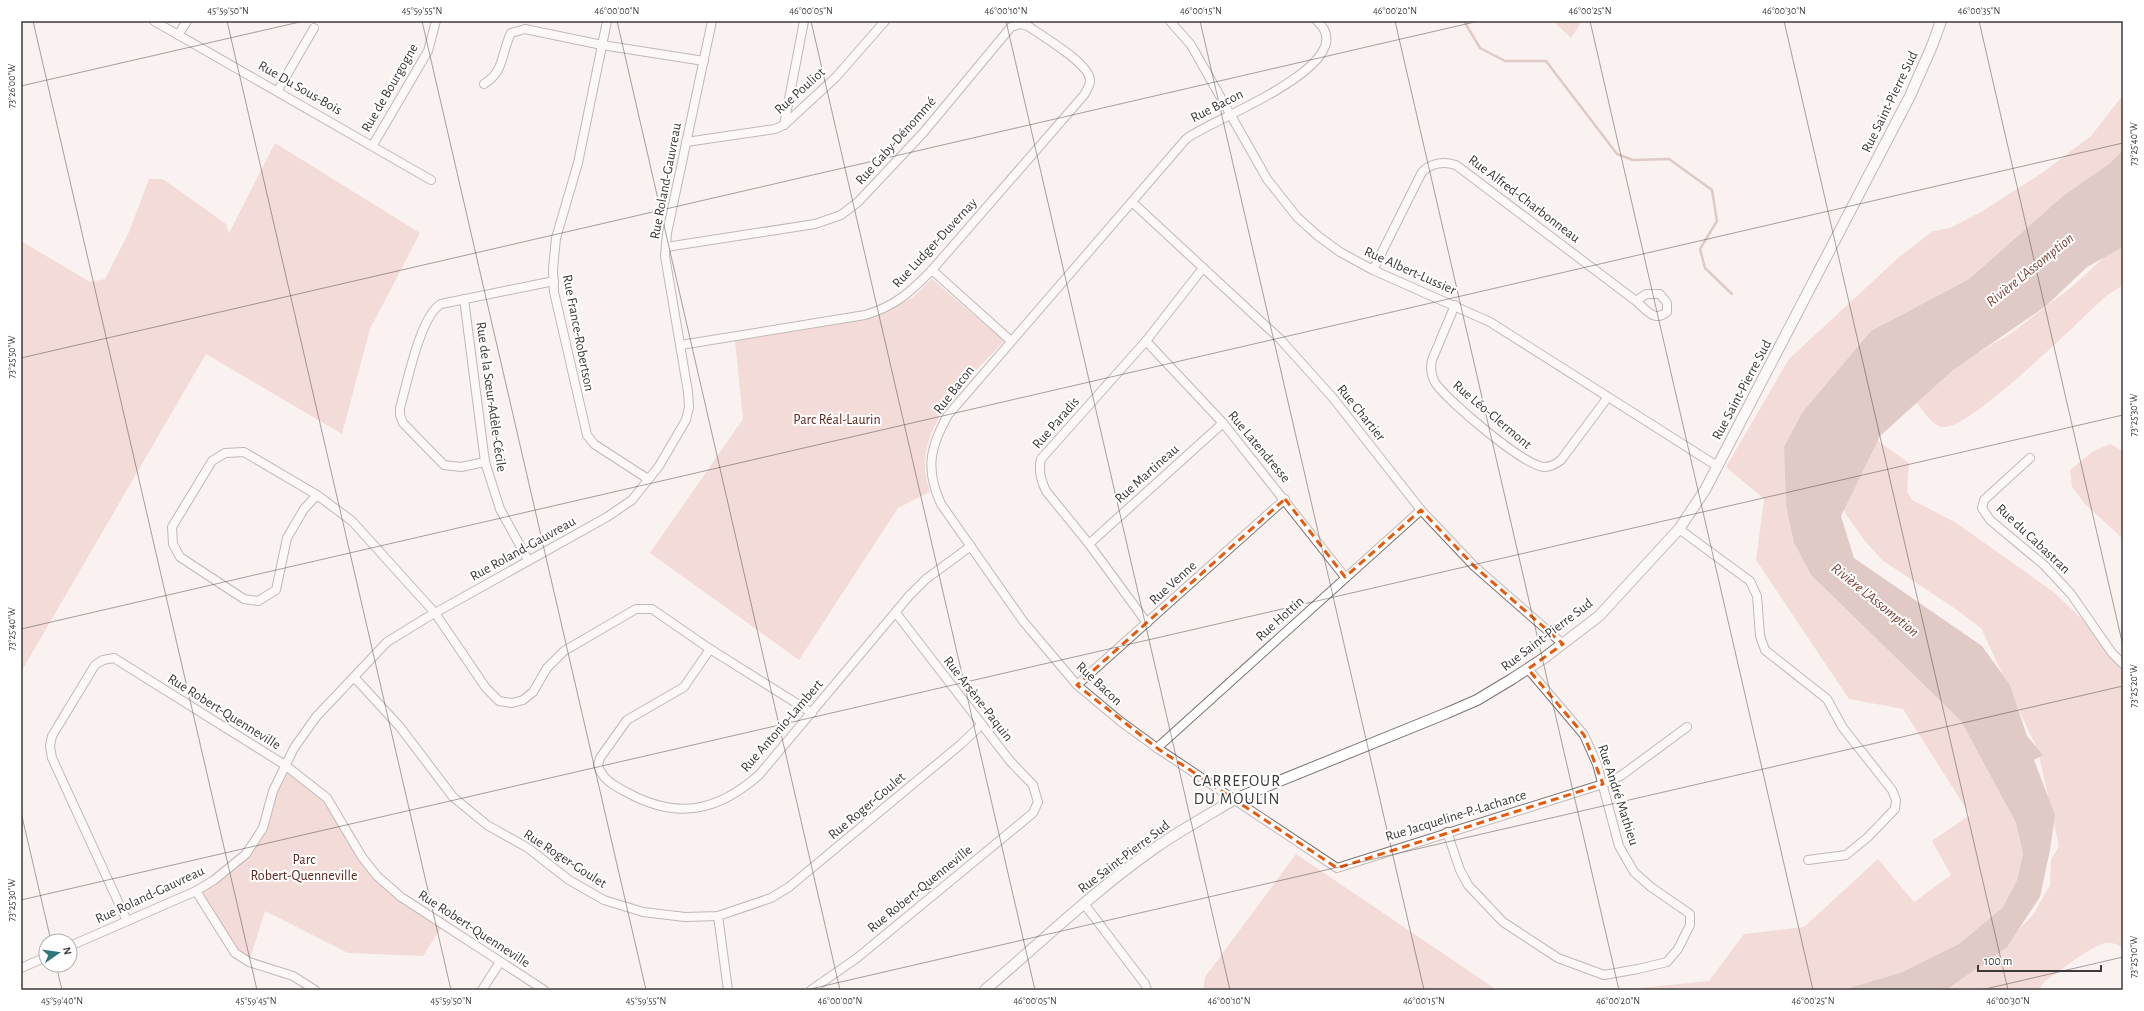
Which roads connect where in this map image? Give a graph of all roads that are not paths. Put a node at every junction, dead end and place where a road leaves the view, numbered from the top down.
1 (154, 21) edge
2 (187, 21) edge
3 (436, 21) edge
4 (607, 21) edge
5 (712, 21) edge
6 (804, 21) edge
7 (884, 21) edge
8 (1170, 21) edge
9 (1317, 21) edge
10 (1941, 21) edge
11 (314, 28) dead end
12 (178, 35) junction
13 (602, 45) junction
14 (704, 61) junction
15 (484, 84) dead end
16 (1089, 87) joint
17 (278, 90) junction
18 (1230, 114) junction
19 (784, 125) junction
20 (686, 142) junction
21 (373, 145) junction
22 (431, 180) dead end
23 (1132, 202) junction
24 (666, 247) junction
25 (1203, 268) junction
26 (932, 270) junction
27 (1373, 270) junction
28 (554, 282) junction
29 (464, 299) junction
30 (1636, 301) dead end
31 (1455, 306) junction
32 (1011, 341) junction
33 (1146, 341) junction
34 (681, 345) junction
35 (1608, 397) junction
36 (1223, 423) junction
37 (2030, 458) dead end
38 (485, 462) junction
39 (1718, 466) junction
40 (648, 480) junction
41 (317, 495) junction
42 (1285, 499) junction
43 (1421, 510) junction
44 (1679, 529) junction
45 (1089, 544) junction
46 (971, 546) junction
47 (528, 560) junction
48 (1345, 577) junction
49 (435, 613) junction
50 (896, 613) junction
51 (1147, 624) junction
52 (1563, 644) junction
53 (710, 649) junction
54 (2123, 664) edge
55 (1528, 669) junction
56 (354, 677) junction
57 (1077, 685) junction
58 (812, 713) junction
59 (981, 725) junction
60 (1687, 727) dead end
61 (1157, 748) junction
62 (285, 765) junction
63 (1603, 784) junction
64 (1235, 800) junction
65 (1038, 802) joint
66 (1447, 832) junction
67 (1808, 860) dead end
68 (196, 891) junction
69 (1085, 905) junction
70 (718, 916) junction
71 (127, 921) junction
72 (78, 942) edge
73 (38, 961) edge
74 (500, 962) junction
75 (21, 968) edge
76 (315, 990) edge
77 (482, 990) edge
78 (544, 990) edge
79 (728, 990) edge
80 (814, 990) edge
81 (985, 990) edge
82 (1147, 990) edge

1 - 12 street, Rue Du Sous-Bois
2 - 12 street
3 - 21 street, Rue de Bourgogne
4 - 13 street, Rue France-Robertson
5 - 14 street, Rue Roland-Gauvreau
6 - 19 street
7 - 19 street, Rue Pouliot
8 - 18 street, Rue Albert-Lussier
9 - 18 street, Rue Bacon
10 - 39 street, Rue Saint-Pierre Sud
11 - 17 street
12 - 17 street, Rue Du Sous-Bois
13 - 14 street
13 - 15 street
13 - 28 street, Rue France-Robertson
14 - 20 street, Rue Roland-Gauvreau
16 - 24 street, Rue Gaby-Dénommé
16 - 26 street, Rue Ludger-Duvernay
17 - 21 street, Rue Du Sous-Bois
18 - 23 street, Rue Bacon
18 - 27 street, Rue Albert-Lussier
19 - 20 street, Rue Pouliot
20 - 24 street, Rue Roland-Gauvreau
21 - 22 street, Rue Du Sous-Bois
23 - 25 street, Rue Chartier
23 - 32 street, Rue Bacon
24 - 34 street, Rue Roland-Gauvreau
25 - 33 street, Rue Paradis
25 - 43 street, Rue Chartier
26 - 32 street
26 - 34 street, Rue Ludger-Duvernay
27 - 30 street, Rue Alfred-Charbonneau
27 - 31 street, Rue Albert-Lussier
28 - 29 street
28 - 40 street, Rue France-Robertson
29 - 38 street, Rue de la Sœur-Adèle-Cécile
29 - 38 street
31 - 35 street, Rue Albert-Lussier
31 - 35 street, Rue Léo-Clermont
32 - 46 street, Rue Bacon
33 - 36 street, Rue Latendresse
33 - 45 street, Rue Paradis
34 - 40 street, Rue Roland-Gauvreau
35 - 39 street, Rue Albert-Lussier
36 - 42 street, Rue Latendresse
36 - 45 street, Rue Martineau
37 - 54 street, Rue du Cabastran
38 - 47 street, Rue de la Sœur-Adèle-Cécile
39 - 44 street, Rue Saint-Pierre Sud
40 - 47 street, Rue Roland-Gauvreau
41 - 41 street
41 - 49 street
42 - 48 street, Rue Latendresse
42 - 51 street, Rue Venne
43 - 48 street, Rue Hottin
43 - 52 street, Rue Chartier
44 - 52 street, Rue Saint-Pierre Sud
44 - 67 street
45 - 51 street, Rue Paradis
46 - 50 street, Rue Antonio-Lambert
46 - 57 street, Rue Bacon
47 - 49 street, Rue Roland-Gauvreau
48 - 61 street, Rue Hottin
49 - 53 street
49 - 56 street, Rue Roland-Gauvreau
50 - 58 street, Rue Antonio-Lambert
50 - 59 street, Rue Arsène-Paquin
51 - 57 street, Rue Venne
52 - 55 street, Rue Saint-Pierre Sud
53 - 58 street
53 - 58 street, Rue Antonio-Lambert
55 - 63 street, Rue André Mathieu
55 - 64 street, Rue Saint-Pierre Sud
56 - 62 street, Rue Roland-Gauvreau
56 - 70 street, Rue Roger-Goulet
57 - 61 street, Rue Bacon
59 - 65 street, Rue Arsène-Paquin
59 - 70 street, Rue Roger-Goulet
60 - 63 street, Rue Jacqueline-P.-Lachance
61 - 64 street, Rue Bacon
62 - 68 street, Rue Roland-Gauvreau
62 - 71 street, Rue Robert-Quenneville
62 - 74 street, Rue Robert-Quenneville
63 - 66 street, Rue Jacqueline-P.-Lachance
63 - 66 street, Rue André Mathieu
64 - 66 street, Rue Jacqueline-P.-Lachance
64 - 69 street, Rue Saint-Pierre Sud
65 - 80 street, Rue Robert-Quenneville
68 - 71 street, Rue Roland-Gauvreau
68 - 76 street
69 - 81 street, Rue Saint-Pierre Sud
69 - 82 street
70 - 79 street
71 - 72 street, Rue Roland-Gauvreau
73 - 75 street
74 - 77 street
74 - 78 street, Rue Robert-Quenneville

